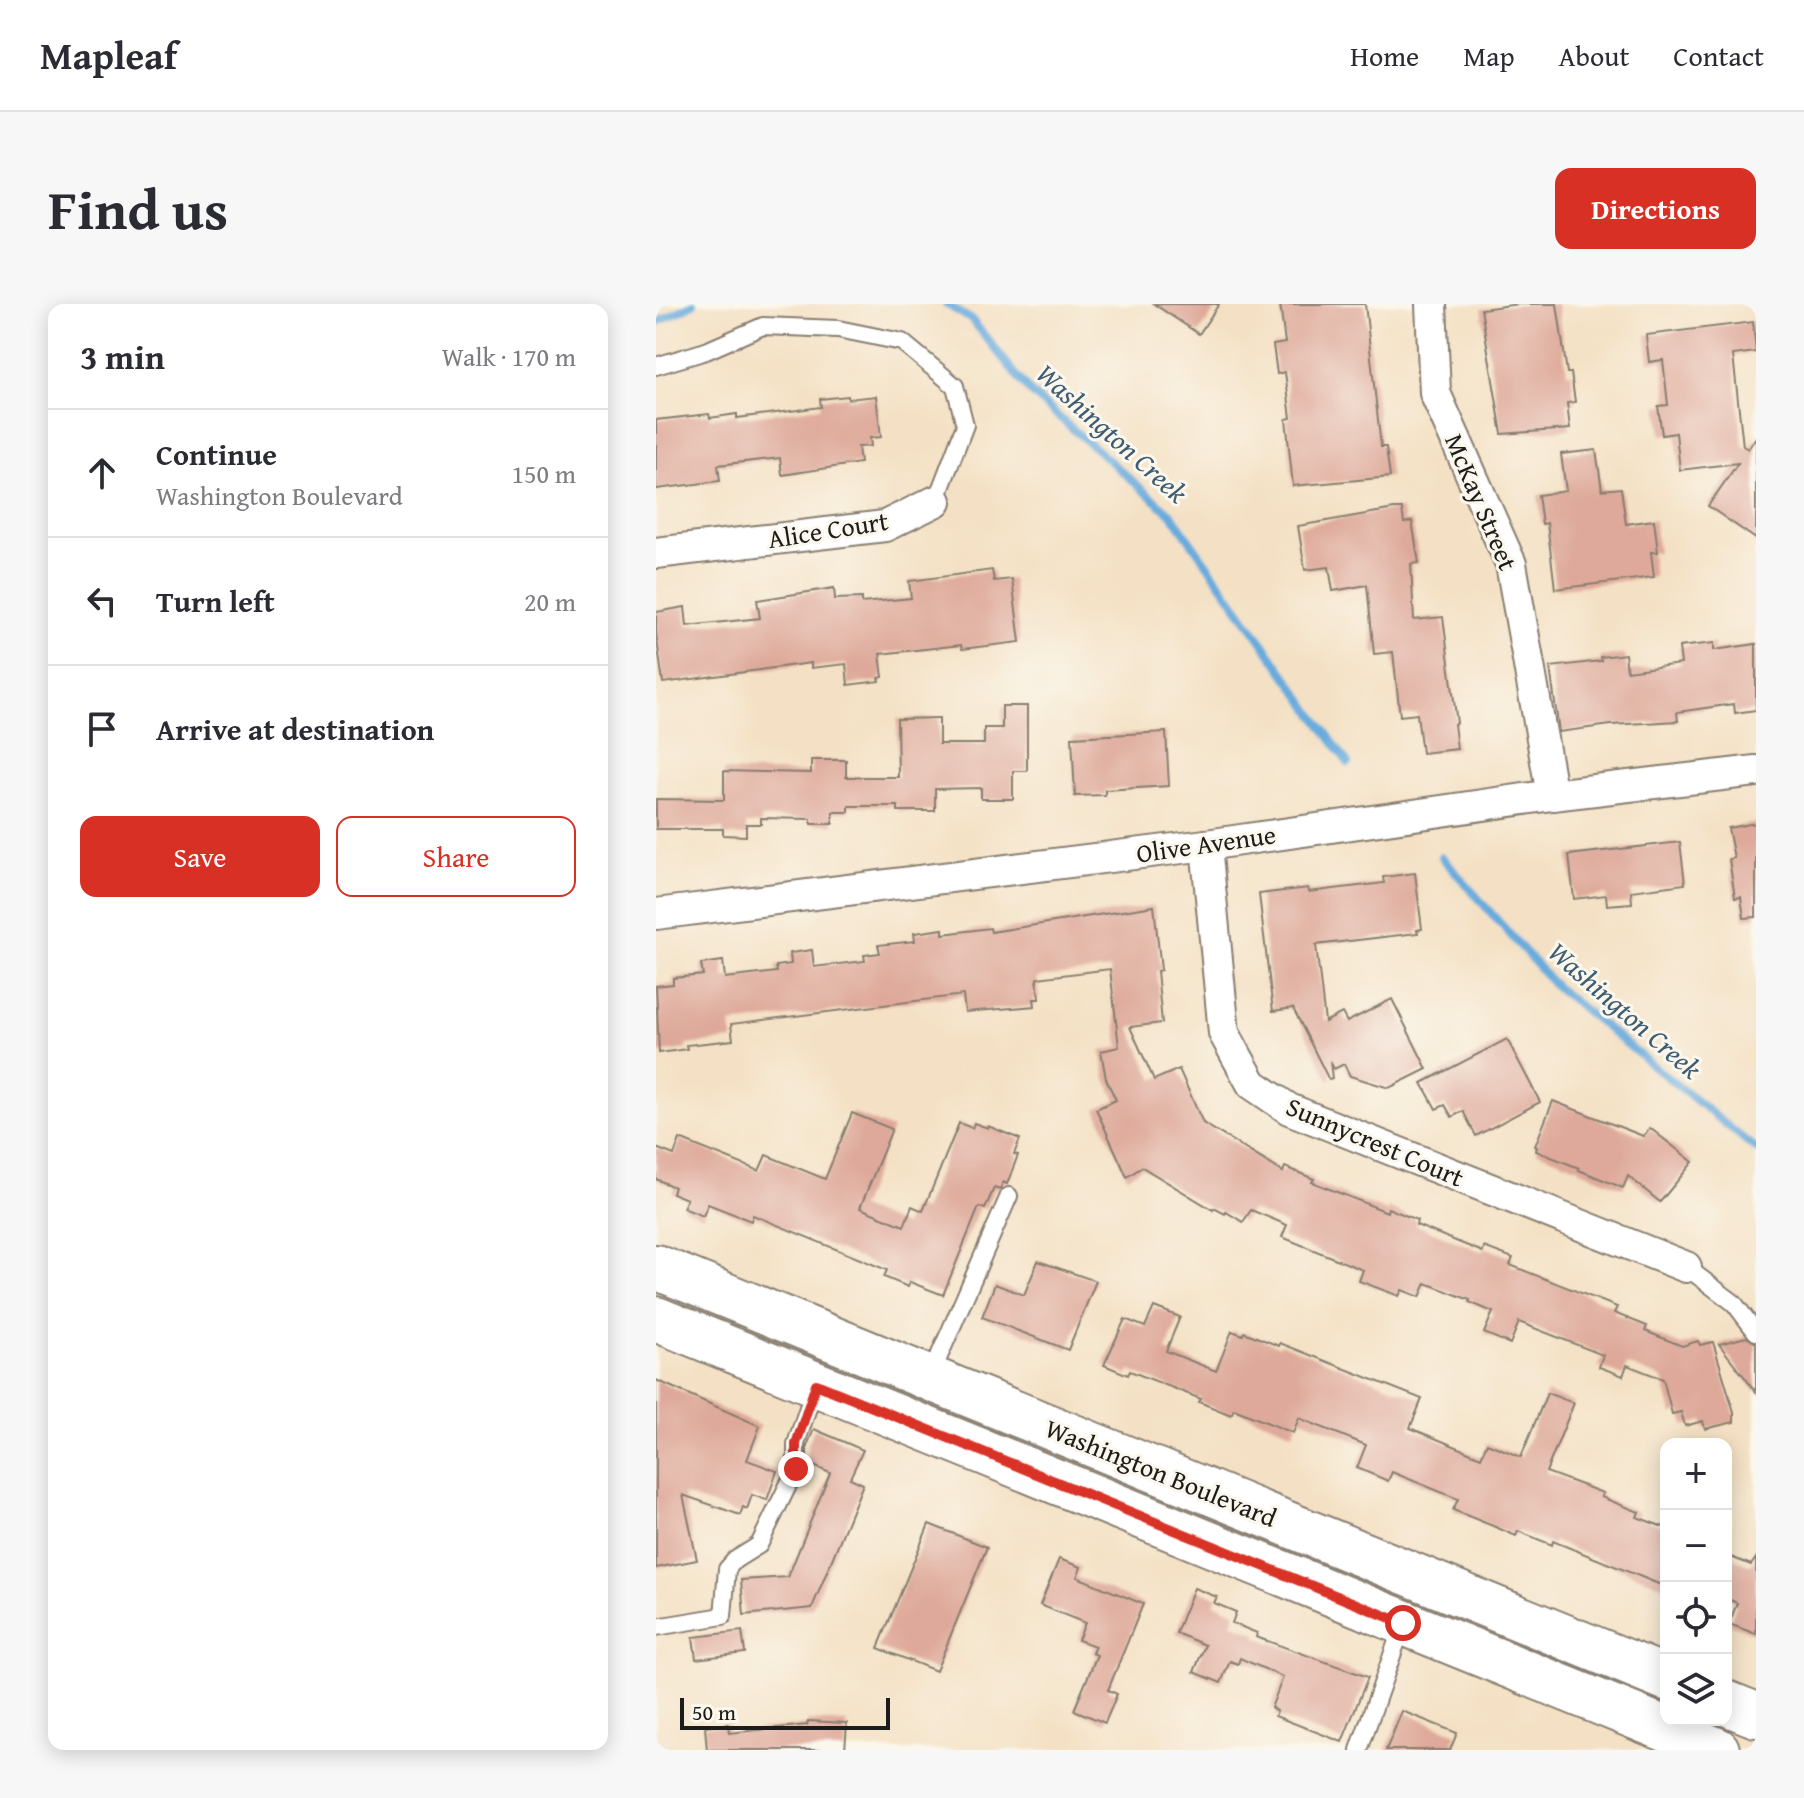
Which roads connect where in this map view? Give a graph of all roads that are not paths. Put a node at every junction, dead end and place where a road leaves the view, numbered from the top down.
1 (1431, 304) edge
2 (656, 366) edge
3 (936, 501) joint
4 (656, 553) edge
5 (1756, 771) edge
6 (1552, 795) junction
7 (1206, 845) junction
8 (656, 914) edge
9 (1009, 1196) dead end
10 (656, 1267) edge
11 (1686, 1267) joint
12 (656, 1319) edge
13 (1756, 1332) edge
14 (929, 1379) junction
15 (816, 1384) junction
16 (1403, 1623) junction
17 (656, 1627) edge
18 (1660, 1676) edge
19 (1732, 1705) edge
20 (1756, 1715) edge
21 (1359, 1750) edge
22 (1717, 1750) edge

1 - 6 street, McKay Street
2 - 3 lane, Alice Court
3 - 4 street, Alice Court
5 - 6 street, Olive Avenue
6 - 7 street, Olive Avenue
7 - 8 street, Olive Avenue
7 - 11 street, Sunnycrest Court
9 - 14 lane
10 - 14 main road, Washington Boulevard
11 - 13 lane
12 - 15 main road, Washington Boulevard
14 - 18 main road, Washington Boulevard
15 - 16 main road, Washington Boulevard
15 - 17 lane
16 - 21 lane
16 - 22 main road, Washington Boulevard
19 - 20 main road

